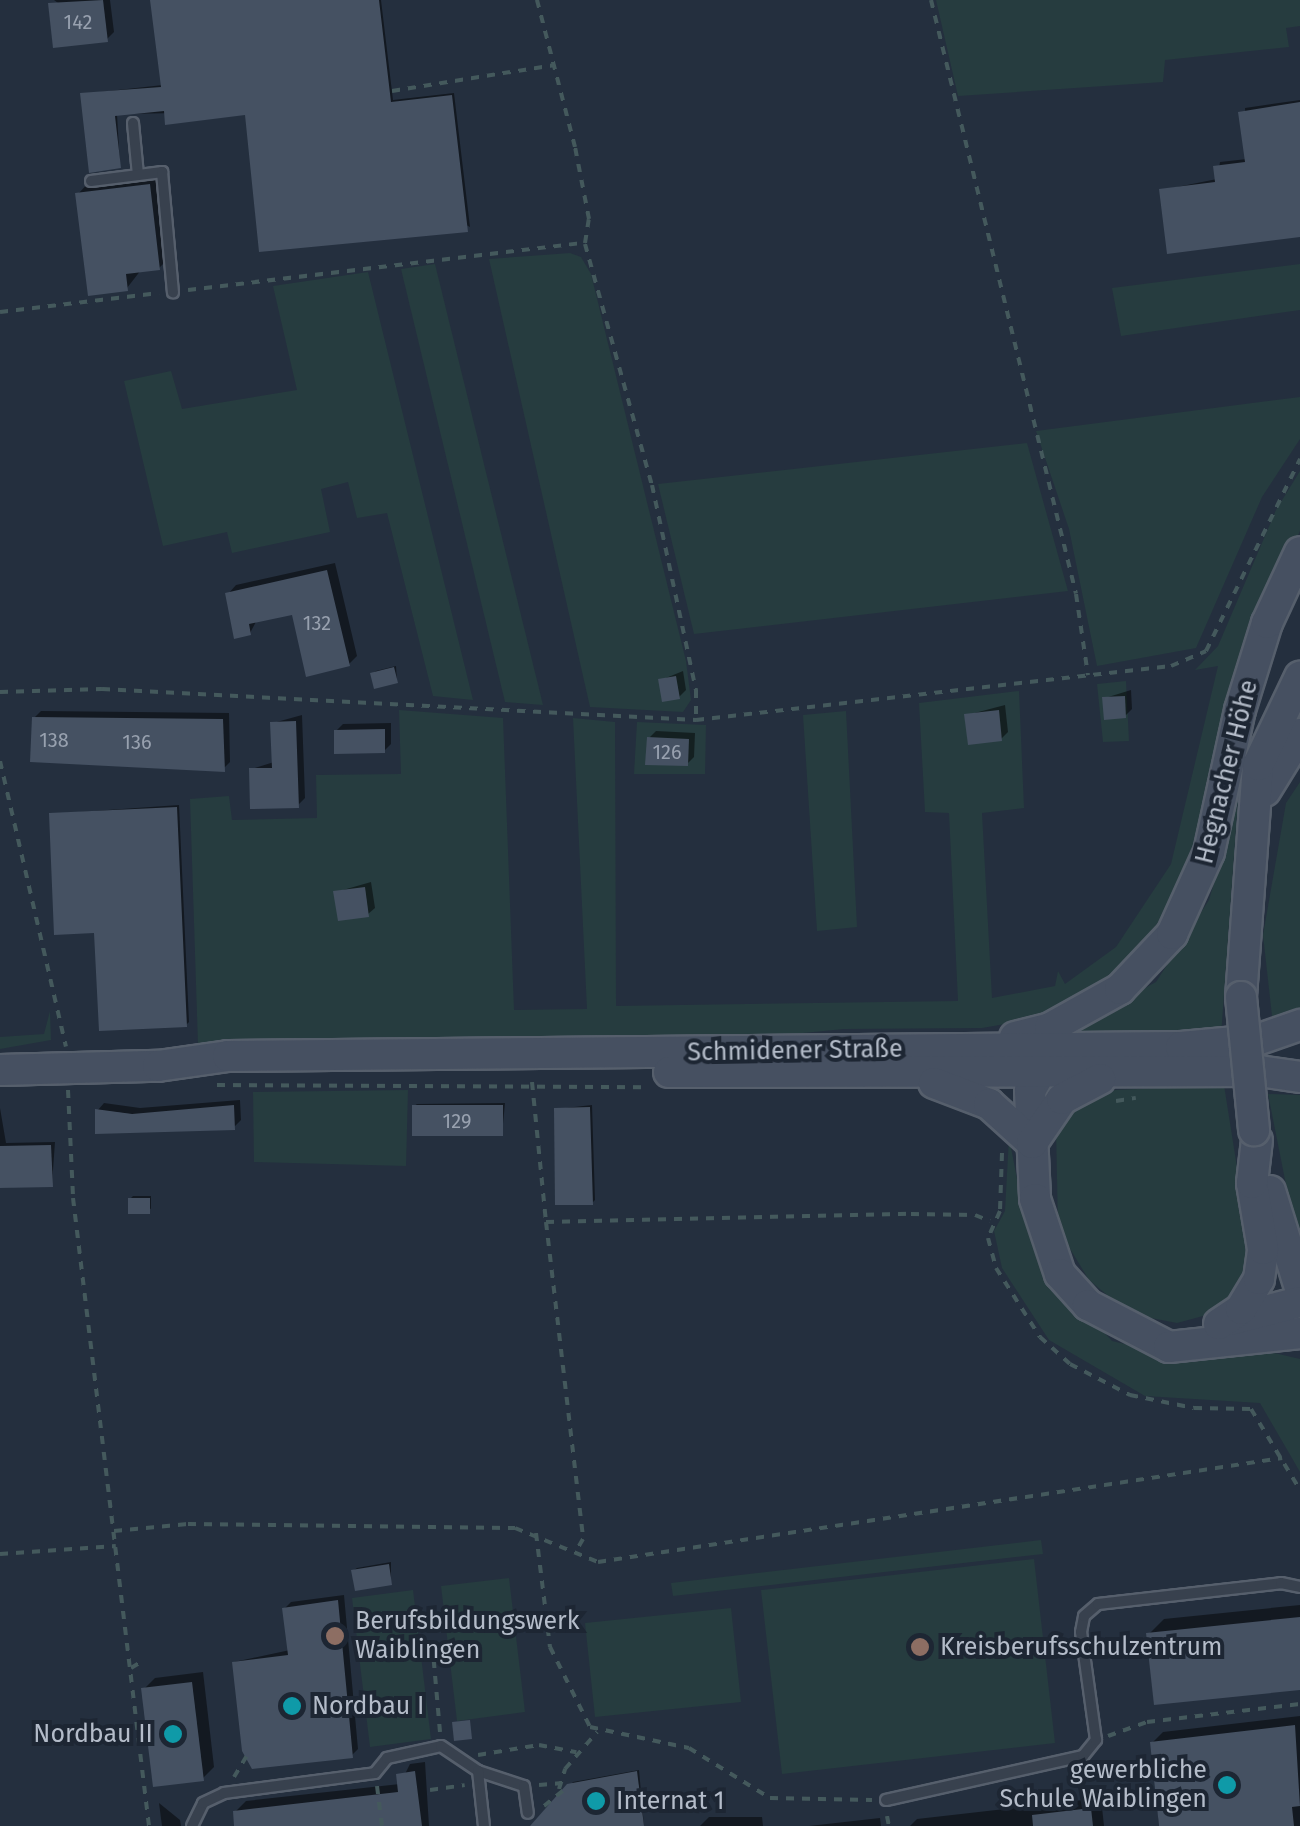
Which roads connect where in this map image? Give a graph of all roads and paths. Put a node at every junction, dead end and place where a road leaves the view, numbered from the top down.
1 (537, 0) edge
2 (931, 0) edge
3 (555, 66) junction
4 (392, 91) dead end
5 (133, 123) dead end
6 (138, 175) junction
7 (91, 181) dead end
8 (585, 243) junction
9 (173, 292) junction
10 (0, 312) edge
11 (1300, 459) edge
12 (1300, 552) edge
13 (1088, 676) junction
14 (1300, 677) edge
15 (0, 692) edge
16 (696, 720) junction
17 (1300, 734) edge
18 (0, 762) edge
19 (1253, 822) junction
20 (1300, 1026) edge
21 (1059, 1048) junction
22 (969, 1049) junction
23 (1300, 1059) edge
24 (532, 1062) junction
25 (0, 1070) edge
26 (1259, 1071) junction
27 (907, 1074) junction
28 (1036, 1075) junction
29 (1105, 1076) junction
30 (1300, 1077) edge
31 (68, 1078) junction
32 (1256, 1135) junction
33 (1032, 1143) junction
34 (990, 1221) dead end
35 (546, 1222) junction
36 (1300, 1288) edge
37 (1300, 1302) edge
38 (1218, 1324) junction
39 (1118, 1325) junction
40 (1300, 1333) edge
41 (1300, 1490) edge
42 (114, 1530) junction
43 (536, 1533) junction
44 (116, 1546) junction
45 (0, 1554) edge
46 (575, 1554) junction
47 (1299, 1584) edge
48 (449, 1650) dead end
49 (141, 1662) dead end
50 (131, 1668) junction
51 (1300, 1704) edge
52 (596, 1732) junction
53 (1096, 1740) junction
54 (442, 1746) junction
55 (576, 1752) junction
56 (467, 1764) junction
57 (375, 1773) junction
58 (479, 1777) junction
59 (524, 1786) junction
60 (562, 1786) junction
61 (430, 1790) dead end
62 (886, 1800) joint
63 (528, 1813) dead end
64 (540, 1820) dead end
65 (149, 1826) edge
66 (192, 1826) edge
67 (382, 1826) edge
68 (484, 1826) edge

1 - 3 path
2 - 13 path
3 - 4 path
3 - 8 path
5 - 6 lane
6 - 7 lane
6 - 9 lane
8 - 9 path
8 - 16 path
9 - 10 path
11 - 13 path
12 - 22 main road, Hegnacher Höhe
13 - 16 path
14 - 19 main road, Hegnacher Höhe
15 - 16 path
17 - 19 main road, Hegnacher Höhe
18 - 31 path
19 - 32 main road, Hegnacher Höhe, bridge
20 - 21 main road, Schmidener Straße
21 - 22 main road, Schmidener Straße
21 - 28 main road
22 - 24 main road, Schmidener Straße
23 - 26 main road, Schmidener Straße
24 - 27 main road, Schmidener Straße
24 - 31 main road, Schmidener Straße
24 - 35 path
25 - 31 main road, Schmidener Straße
26 - 29 main road, Schmidener Straße
26 - 30 main road, Schmidener Straße
27 - 28 main road, Schmidener Straße
27 - 33 main road, Schmidener Straße
28 - 29 main road, Schmidener Straße
28 - 33 main road
29 - 33 main road
31 - 42 path
32 - 36 main road
32 - 38 main road
33 - 39 main road
34 - 35 path
35 - 46 path
37 - 38 main road
38 - 39 main road
39 - 40 main road
41 - 46 path
42 - 43 path
42 - 44 path
43 - 46 path
43 - 52 path
44 - 45 path
44 - 50 path
47 - 53 lane
48 - 54 path
49 - 50 path
50 - 65 path
51 - 53 path
52 - 55 path
52 - 62 path
53 - 62 lane
54 - 56 lane
54 - 57 lane
55 - 56 path
55 - 60 path
56 - 58 lane
57 - 66 lane
57 - 67 path
58 - 59 lane
58 - 61 path
58 - 68 lane
59 - 60 path
59 - 63 lane
60 - 64 path

